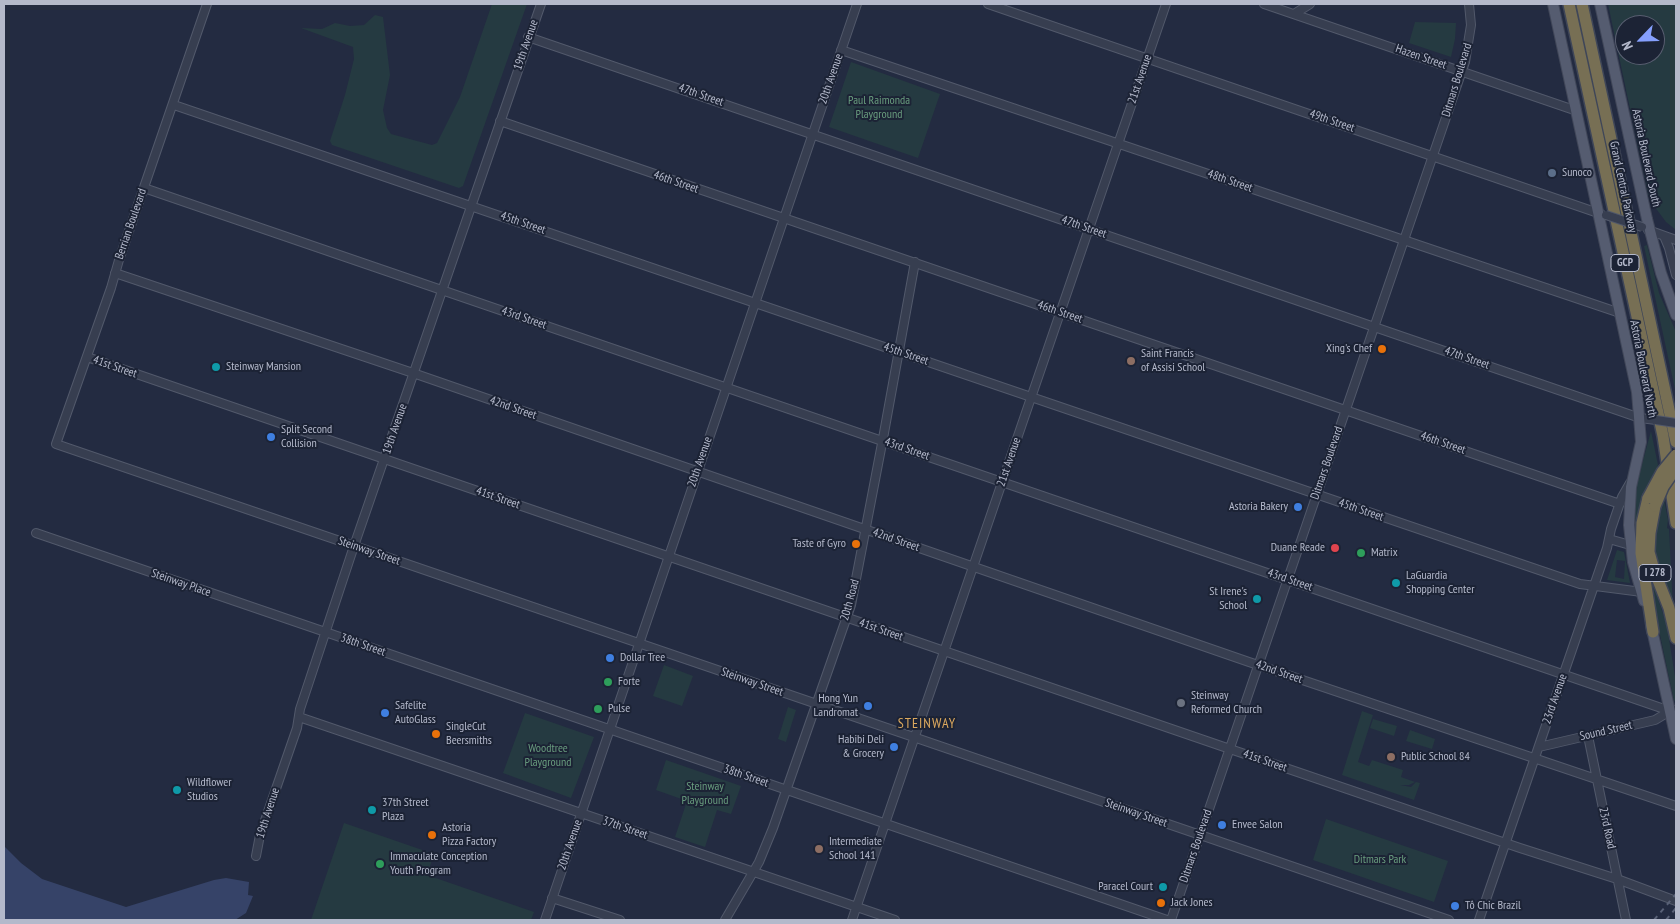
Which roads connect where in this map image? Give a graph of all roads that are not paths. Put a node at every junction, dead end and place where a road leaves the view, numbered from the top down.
1 (207, 4) edge
2 (541, 4) edge
3 (857, 4) edge
4 (988, 4) edge
5 (1166, 4) edge
6 (1264, 4) edge
7 (1310, 4) edge
8 (1470, 4) edge
9 (1553, 4) edge
10 (1569, 4) edge
11 (1582, 4) edge
12 (1600, 4) edge
13 (1294, 14) junction
14 (528, 37) junction
15 (841, 50) junction
16 (1147, 58) junction
17 (1462, 71) junction
18 (174, 105) junction
19 (1577, 111) junction
20 (500, 121) junction
21 (813, 134) junction
22 (1118, 143) junction
23 (1432, 156) junction
24 (144, 188) junction
25 (471, 205) junction
26 (1602, 214) junction
27 (784, 218) junction
28 (1089, 228) junction
29 (1646, 229) junction
30 (1664, 236) junction
31 (1676, 240) edge
32 (1403, 241) junction
33 (915, 262) junction
34 (115, 273) junction
35 (1676, 275) edge
36 (442, 290) junction
37 (755, 302) junction
38 (1060, 312) junction
39 (1620, 313) junction
40 (1676, 315) edge
41 (1374, 326) junction
42 (899, 351) junction
43 (87, 357) junction
44 (413, 373) junction
45 (726, 387) junction
46 (1031, 397) junction
47 (1346, 410) junction
48 (1640, 418) junction
49 (1676, 423) edge
50 (883, 440) junction
51 (1676, 442) edge
52 (56, 444) joint
53 (1676, 455) edge
54 (384, 459) junction
55 (1676, 468) edge
56 (697, 472) junction
57 (1633, 478) junction
58 (1002, 482) junction
59 (1316, 494) junction
60 (1652, 502) junction
61 (1620, 504) junction
62 (1676, 523) edge
63 (866, 530) junction
64 (36, 533) dead end
65 (1609, 539) junction
66 (1630, 545) junction
67 (354, 546) junction
68 (668, 557) junction
69 (973, 566) junction
70 (1288, 579) junction
71 (1594, 586) junction
72 (1642, 592) junction
73 (847, 617) junction
74 (326, 632) junction
75 (1653, 632) junction
76 (1676, 638) edge
77 (638, 643) junction
78 (944, 651) junction
79 (1258, 665) junction
80 (1564, 674) junction
81 (816, 704) junction
82 (1673, 710) edge
83 (299, 717) junction
84 (609, 729) junction
85 (1588, 736) junction
86 (914, 738) junction
87 (1676, 739) edge
88 (1539, 747) junction
89 (1230, 749) junction
90 (1535, 758) junction
91 (1596, 779) junction
92 (786, 789) junction
93 (1676, 806) edge
94 (581, 813) junction
95 (885, 824) junction
96 (1200, 835) junction
97 (1506, 843) junction
98 (256, 856) dead end
99 (753, 872) junction
100 (1617, 879) junction
101 (552, 898) junction
102 (1676, 901) edge
103 (856, 907) junction
104 (545, 920) edge
105 (620, 920) edge
106 (725, 920) edge
107 (852, 920) edge
108 (895, 920) edge
109 (1167, 920) edge
110 (1171, 920) edge
111 (1449, 920) edge
112 (1479, 920) edge
113 (1626, 920) edge

1 - 18 street, Berrian Boulevard
2 - 14 street, 19th Avenue
3 - 15 street, 20th Avenue
4 - 16 street, 49th Street
5 - 16 street, 21st Avenue
6 - 13 street, Hazen Street
7 - 13 street
8 - 17 street, Ditmars Boulevard
9 - 19 main road, Astoria Boulevard North
10 - 62 highway, Grand Central Parkway / GCP
11 - 51 highway, Grand Central Parkway / GCP
12 - 29 main road, Astoria Boulevard South
13 - 17 street, Hazen Street
14 - 20 street, 19th Avenue
14 - 21 street, 47th Street
15 - 21 street, 20th Avenue
15 - 22 street, 48th Street
16 - 22 street, 21st Avenue
16 - 23 street, 49th Street
17 - 19 street, Hazen Street
17 - 23 street, Ditmars Boulevard
18 - 24 street, Berrian Boulevard
18 - 25 street, 45th Street
19 - 26 main road, Astoria Boulevard North
20 - 25 street, 19th Avenue
20 - 27 street, 46th Street
21 - 27 street, 20th Avenue
21 - 28 street, 47th Street
22 - 28 street, 21st Avenue
22 - 32 street, 48th Street
23 - 26 street, 49th Street
23 - 32 street, Ditmars Boulevard
24 - 34 street, Berrian Boulevard
24 - 36 street, 43rd Street
25 - 36 street, 19th Avenue
25 - 37 street, 45th Street
26 - 29 street, 49th Street, bridge
26 - 39 main road, Astoria Boulevard North
27 - 33 street, 46th Street
27 - 37 street, 20th Avenue
28 - 38 street, 21st Avenue
28 - 41 street, 47th Street
29 - 30 street, 49th Street
29 - 40 main road, Astoria Boulevard South
30 - 31 street, 49th Street
30 - 35 street
32 - 39 street, 48th Street
32 - 41 street, Ditmars Boulevard
33 - 38 street, 46th Street
33 - 42 street, 20th Road
34 - 43 street, Berrian Boulevard
34 - 44 street, 42nd Street
36 - 44 street, 19th Avenue
36 - 45 street, 43rd Street
37 - 42 street, 45th Street
37 - 45 street, 20th Avenue
38 - 46 street, 21st Avenue
38 - 47 street, 46th Street
39 - 48 main road, Astoria Boulevard North
41 - 47 street, Ditmars Boulevard
41 - 48 street, 47th Street
42 - 46 street, 45th Street
42 - 50 street, 20th Road
43 - 52 street, Berrian Boulevard
43 - 54 street, 41st Street
44 - 54 street, 19th Avenue
44 - 56 street, 42nd Street
45 - 50 street, 43rd Street
45 - 56 street, 20th Avenue
46 - 58 street, 21st Avenue
46 - 59 street, 45th Street
47 - 59 street, Ditmars Boulevard
47 - 61 street, 46th Street
48 - 49 street, 47th Street, bridge
48 - 57 main road, Astoria Boulevard North
50 - 58 street, 43rd Street
50 - 63 street, 20th Road
52 - 67 street, Steinway Street
53 - 60 highway, bridge
54 - 67 street, 19th Avenue
54 - 68 street, 41st Street
55 - 60 highway, I 278, bridge
56 - 63 street, 42nd Street
56 - 68 street, 20th Avenue
57 - 61 street, 23rd Avenue
57 - 66 main road, Astoria Boulevard North
58 - 69 street, 21st Avenue
58 - 70 street, 43rd Street
59 - 70 street, Ditmars Boulevard
59 - 71 street, 45th Street
60 - 75 highway
60 - 76 highway, I 278
61 - 65 street, 23rd Avenue
63 - 69 street, 42nd Street
63 - 73 street, 20th Road
64 - 74 street, Steinway Place
65 - 66 street
65 - 71 street, 23rd Avenue
66 - 72 main road, Astoria Boulevard North
67 - 74 street, 19th Avenue
67 - 77 street, Steinway Street
68 - 73 street, 41st Street
68 - 77 street, 20th Avenue
69 - 78 street, 21st Avenue
69 - 79 street, 42nd Street
70 - 79 street, Ditmars Boulevard
70 - 80 street, 43rd Street
71 - 72 street, 45th Street
71 - 80 street, 23rd Avenue
72 - 75 main road, Astoria Boulevard North
73 - 78 street, 41st Street
73 - 81 street, 20th Road
74 - 83 street, 19th Avenue
74 - 84 street, 38th Street
75 - 82 main road, Astoria Boulevard North
77 - 81 street, Steinway Street
77 - 84 street, 20th Avenue
78 - 86 street, 21st Avenue
78 - 89 street, 41st Street
79 - 89 street, Ditmars Boulevard
79 - 90 street, 42nd Street
80 - 82 street, 43rd Street
80 - 88 street, 23rd Avenue
81 - 86 street, Steinway Street
81 - 92 street, 20th Road
82 - 85 street, Sound Street
82 - 87 main road, Astoria Boulevard North
83 - 94 street, 37th Street
83 - 98 street, 19th Avenue
84 - 92 street, 38th Street
84 - 94 street, 20th Avenue
85 - 88 street, Sound Street
85 - 91 street, 23rd Road
86 - 95 street, 21st Avenue
86 - 96 street, Steinway Street
88 - 90 street, 23rd Avenue
89 - 96 street, Ditmars Boulevard
89 - 97 street, 41st Street
90 - 91 street, 42nd Street
90 - 97 street, 23rd Avenue
91 - 93 street, 42nd Street
91 - 100 street, 23rd Road
92 - 95 street, 38th Street
92 - 99 street, 20th Road
94 - 99 street, 37th Street
94 - 101 street, 20th Avenue
95 - 103 street, 21st Avenue
95 - 109 street, 38th Street
96 - 110 street, Ditmars Boulevard
96 - 111 street, Steinway Street
97 - 100 street, 41st Street
97 - 112 street, 23rd Avenue
99 - 103 street, 37th Street
99 - 106 street, 20th Road
100 - 102 street, 41st Street
100 - 113 street, 23rd Road
101 - 104 street, 20th Avenue
101 - 105 street
103 - 107 street, 21st Avenue
103 - 108 street, 37th Street

